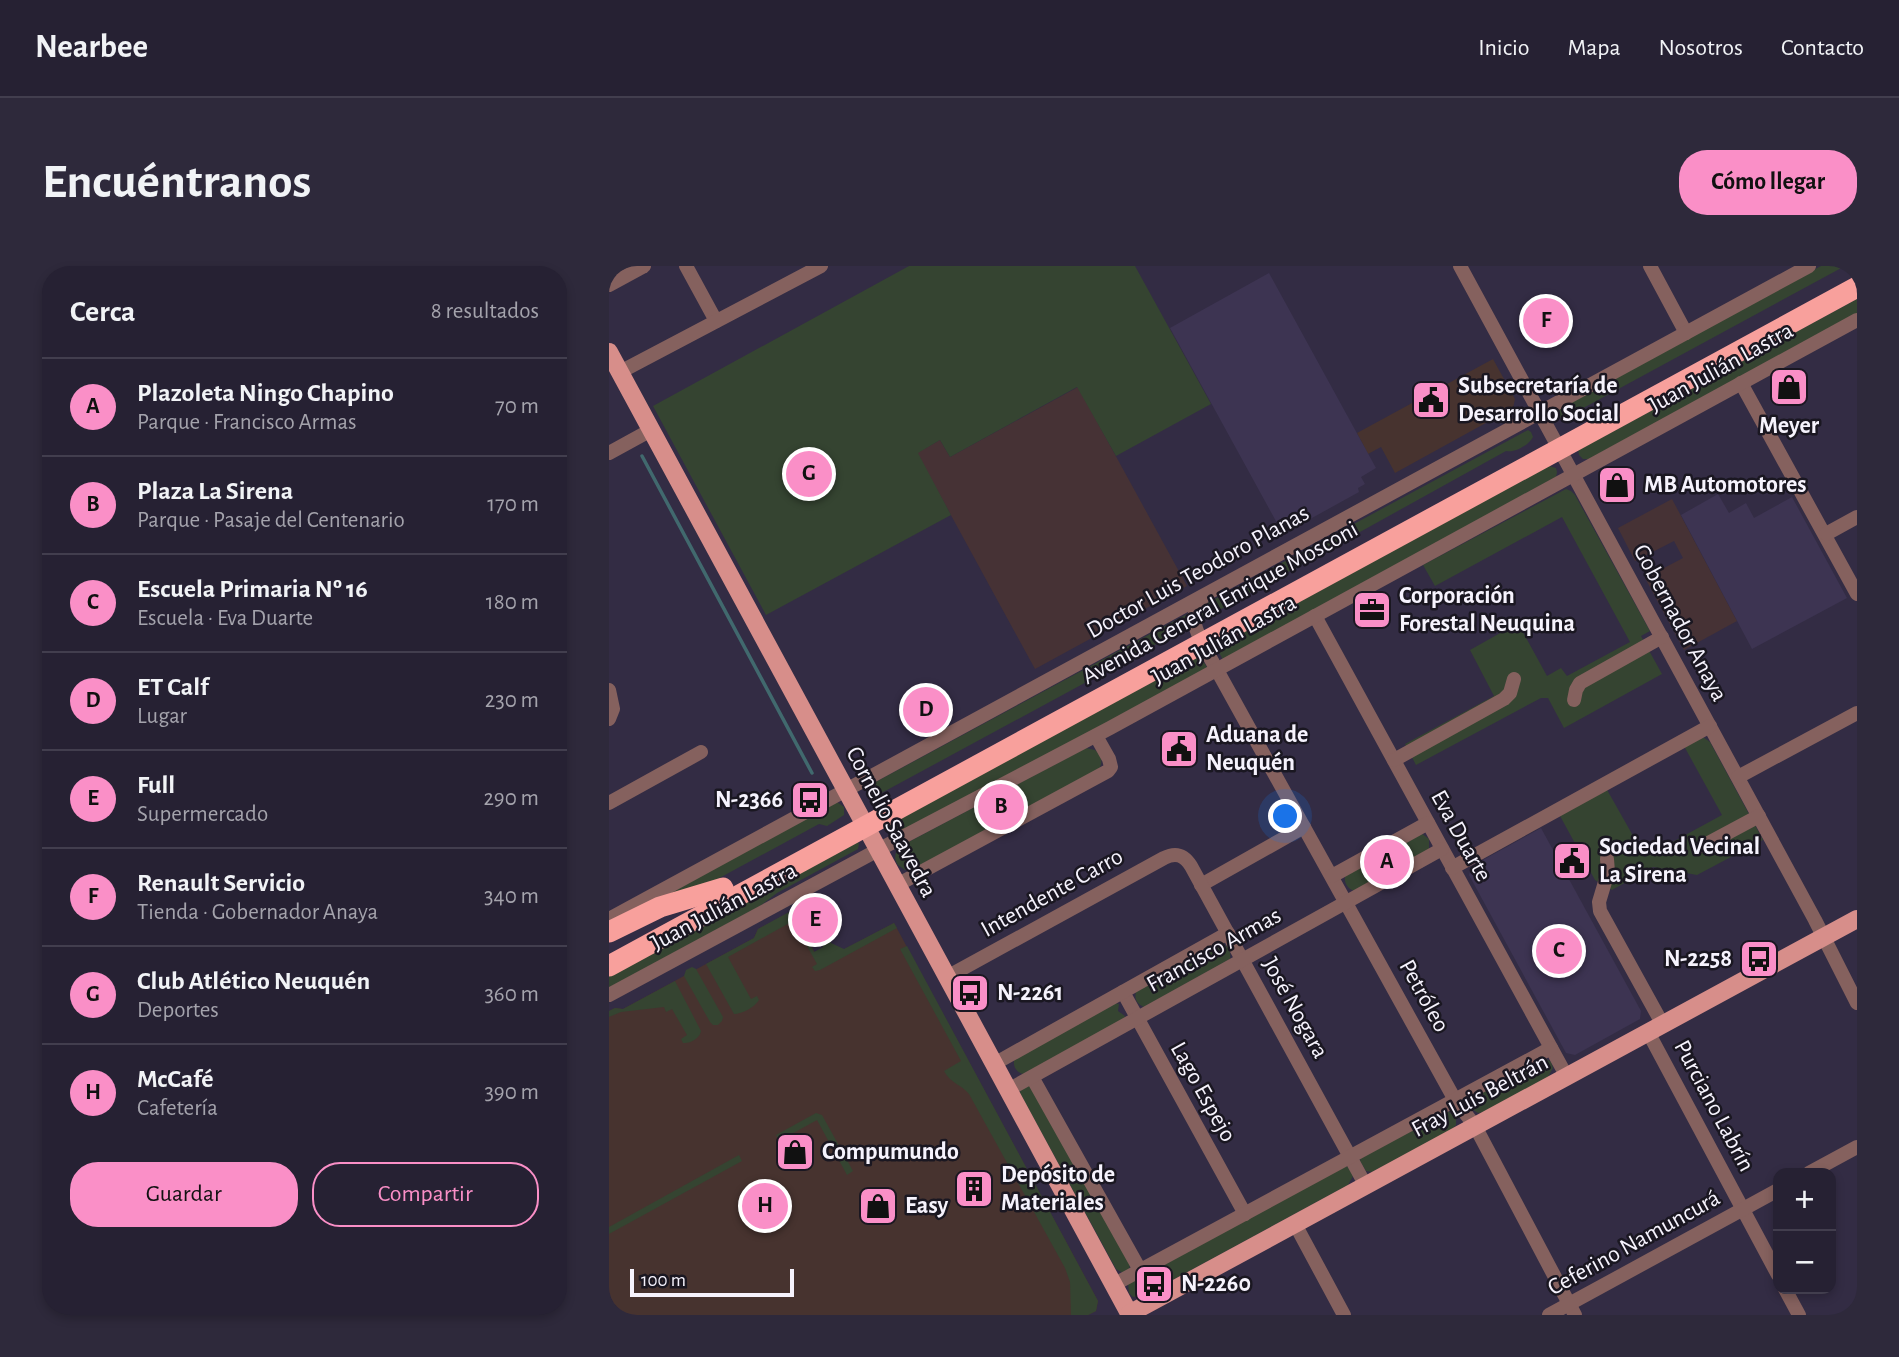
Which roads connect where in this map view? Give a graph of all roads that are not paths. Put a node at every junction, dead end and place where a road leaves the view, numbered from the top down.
1 (644, 266) edge
2 (686, 266) edge
3 (821, 266) edge
4 (1460, 266) edge
5 (1650, 266) edge
6 (1803, 267) edge
7 (1857, 271) edge
8 (609, 285) edge
9 (1857, 287) edge
10 (1857, 320) edge
11 (716, 321) junction
12 (1686, 332) junction
13 (609, 352) edge
14 (619, 372) junction
15 (1741, 383) junction
16 (1538, 412) junction
17 (651, 430) junction
18 (1556, 443) junction
19 (609, 453) edge
20 (1574, 474) junction
21 (1857, 517) edge
22 (1826, 534) junction
23 (1857, 594) edge
24 (1203, 596) junction
25 (1315, 616) junction
26 (1200, 637) junction
27 (1662, 637) junction
28 (1250, 652) junction
29 (1217, 670) junction
30 (1514, 679) dead end
31 (609, 691) edge
32 (1233, 697) junction
33 (1574, 700) dead end
34 (1857, 713) edge
35 (609, 719) edge
36 (1710, 726) junction
37 (1096, 736) junction
38 (701, 752) dead end
39 (1394, 760) junction
40 (1738, 777) junction
41 (846, 791) junction
42 (609, 803) edge
43 (1759, 816) junction
44 (862, 821) junction
45 (1428, 823) junction
46 (1304, 827) junction
47 (1703, 846) dead end
48 (1442, 849) junction
49 (878, 850) junction
50 (1180, 855) joint
51 (1607, 859) dead end
52 (1452, 867) junction
53 (1332, 876) junction
54 (897, 885) junction
55 (1201, 885) junction
56 (723, 888) junction
57 (1346, 902) junction
58 (609, 919) edge
59 (1857, 919) edge
60 (609, 932) edge
61 (1228, 933) junction
62 (1823, 937) junction
63 (609, 950) edge
64 (1242, 960) junction
65 (609, 966) edge
66 (947, 977) junction
67 (1123, 992) junction
68 (609, 995) edge
69 (1857, 1003) edge
70 (1137, 1018) junction
71 (1655, 1028) junction
72 (1551, 1048) junction
73 (994, 1064) junction
74 (1032, 1077) junction
75 (1567, 1077) junction
76 (1008, 1090) junction
77 (1455, 1100) junction
78 (1475, 1126) junction
79 (1857, 1147) edge
80 (1350, 1157) junction
81 (1818, 1168) edge
82 (1366, 1186) junction
83 (1773, 1193) edge
84 (1743, 1209) junction
85 (1245, 1213) junction
86 (1295, 1224) junction
87 (1773, 1266) edge
88 (1140, 1270) junction
89 (1113, 1284) junction
90 (1789, 1294) edge
91 (1573, 1309) edge
92 (1129, 1315) edge
93 (1344, 1315) edge
94 (1549, 1315) edge
95 (1800, 1315) edge

1 - 8 street
2 - 11 street
3 - 11 street
4 - 16 street, Gobernador Anaya
5 - 12 street
6 - 12 street, Doctor Luis Teodoro Planas
7 - 18 highway, Avenida General Enrique Mosconi
9 - 18 highway, Avenida General Enrique Mosconi
10 - 15 street, Juan Julián Lastra
11 - 14 street
12 - 16 street, Doctor Luis Teodoro Planas
13 - 14 main road, Cornelio Saavedra
14 - 17 main road, Cornelio Saavedra
15 - 20 street, Juan Julián Lastra
15 - 22 street
16 - 18 street, Gobernador Anaya
16 - 24 street, Doctor Luis Teodoro Planas
17 - 19 street
17 - 41 main road, Cornelio Saavedra
18 - 20 street, Gobernador Anaya
18 - 26 highway, Avenida General Enrique Mosconi
20 - 25 street, Juan Julián Lastra
20 - 27 street, Gobernador Anaya
21 - 22 street
22 - 23 street
24 - 26 street
24 - 41 street, Doctor Luis Teodoro Planas
25 - 28 street, Juan Julián Lastra
25 - 39 street, Eva Duarte
26 - 29 street, Petróleo
26 - 44 highway, Avenida General Enrique Mosconi
27 - 33 street
27 - 36 street, Gobernador Anaya
28 - 29 street, Juan Julián Lastra
28 - 32 street
29 - 32 street, Petróleo
29 - 37 street, Juan Julián Lastra
30 - 39 street
31 - 35 street
32 - 46 street, Petróleo
34 - 40 street
36 - 40 street, Gobernador Anaya
36 - 52 street
37 - 49 street, Juan Julián Lastra
37 - 54 street
38 - 42 street
39 - 45 street, Eva Duarte
40 - 43 street, Gobernador Anaya
41 - 44 main road, Cornelio Saavedra
41 - 58 street, Doctor Luis Teodoro Planas
43 - 47 street
43 - 62 street, Gobernador Anaya
44 - 49 main road, Cornelio Saavedra
44 - 56 highway, Avenida General Enrique Mosconi
44 - 65 highway, Avenida General Enrique Mosconi
45 - 48 street, Eva Duarte
45 - 53 street
46 - 53 street, Petróleo
46 - 55 street
48 - 52 street, Eva Duarte
48 - 57 street, Francisco Armas
49 - 54 main road, Cornelio Saavedra
49 - 68 street, Juan Julián Lastra
50 - 55 street, José Nogara
50 - 66 street, Intendente Carro
51 - 71 street, Purciano Labrín
52 - 72 street, Eva Duarte
53 - 57 street, Petróleo
54 - 66 main road, Cornelio Saavedra
55 - 61 street, José Nogara
56 - 60 highway
56 - 63 highway, Avenida General Enrique Mosconi
57 - 64 street, Francisco Armas
57 - 77 street, Petróleo
59 - 62 main road, Fray Luis Beltrán
61 - 64 street, José Nogara
61 - 67 street, Francisco Armas
62 - 69 street, Gobernador Anaya
62 - 71 main road, Fray Luis Beltrán
64 - 70 street, Francisco Armas
64 - 80 street, José Nogara
66 - 73 main road, Cornelio Saavedra
67 - 70 street, Lago Espejo
67 - 73 street, Francisco Armas
70 - 74 street, Francisco Armas
70 - 85 street, Lago Espejo
71 - 75 main road, Fray Luis Beltrán
71 - 84 street, Purciano Labrín
72 - 75 street, Eva Duarte
72 - 77 street, Fray Luis Beltrán
73 - 76 main road, Cornelio Saavedra
74 - 76 street, Francisco Armas
74 - 88 street
75 - 78 main road, Fray Luis Beltrán
76 - 89 main road, Cornelio Saavedra
77 - 78 street, Petróleo
77 - 80 street, Fray Luis Beltrán
78 - 82 main road, Fray Luis Beltrán
78 - 91 street, Petróleo
79 - 81 street
80 - 82 street, José Nogara
80 - 85 street, Fray Luis Beltrán
82 - 86 main road, Fray Luis Beltrán
83 - 84 street, Ceferino Namuncurá
84 - 87 street, Purciano Labrín
84 - 91 street, Ceferino Namuncurá
85 - 88 street, Fray Luis Beltrán
86 - 92 main road, Fray Luis Beltrán
86 - 93 street
88 - 89 street, Fray Luis Beltrán
89 - 92 main road, Cornelio Saavedra
90 - 95 street
91 - 94 street, Ceferino Namuncurá

